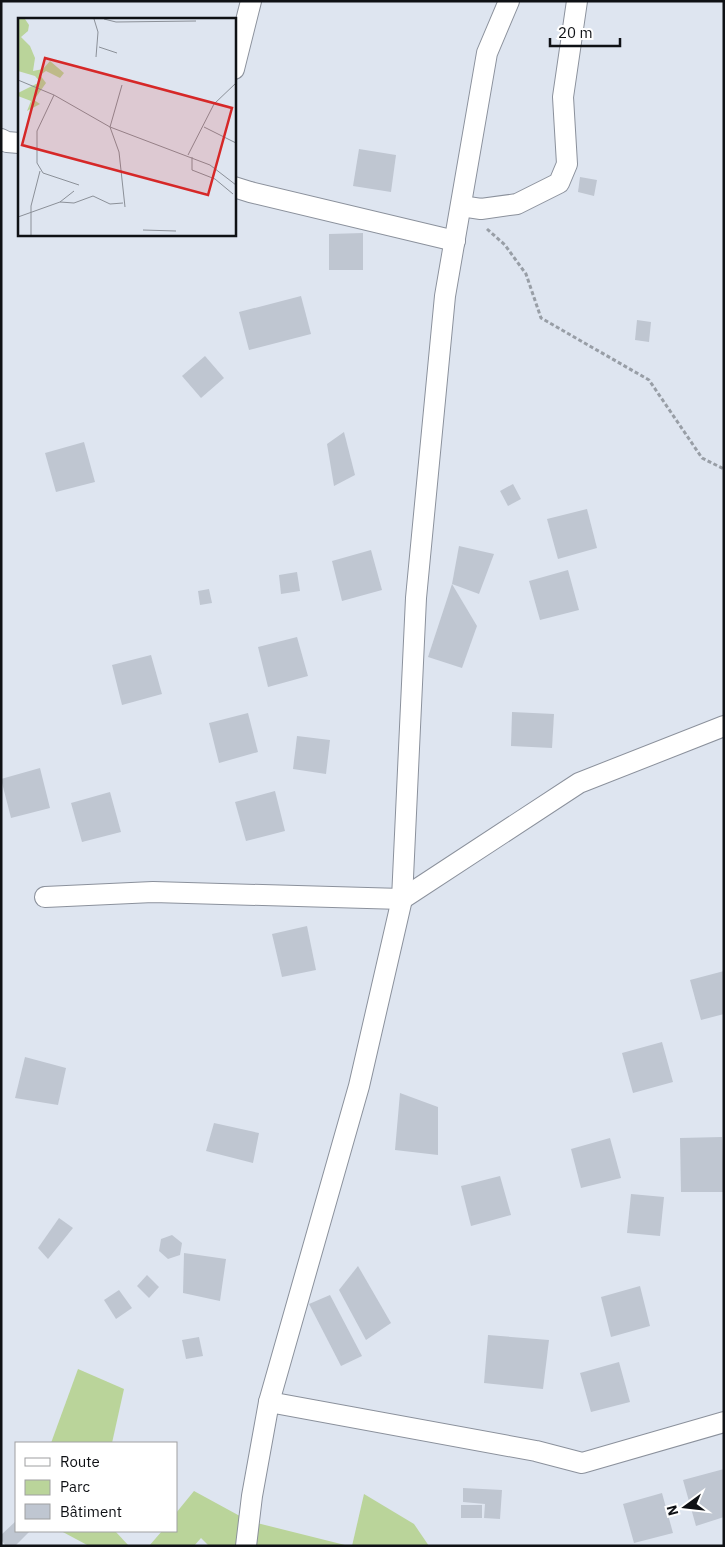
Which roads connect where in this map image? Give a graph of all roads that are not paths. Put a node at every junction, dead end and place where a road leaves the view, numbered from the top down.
1 (251, 1) edge
2 (508, 1) edge
3 (577, 1) edge
4 (235, 65) edge
5 (1, 139) edge
6 (18, 143) edge
7 (235, 187) edge
8 (461, 206) junction
9 (455, 241) junction
10 (724, 726) edge
11 (45, 897) dead end
12 (402, 899) junction
13 (269, 1402) junction
14 (724, 1422) edge
15 (246, 1546) edge

1 - 4 street
2 - 8 street
3 - 8 street
5 - 6 street
7 - 9 street
8 - 9 street
9 - 12 street
10 - 12 street
11 - 12 street
12 - 13 street
13 - 14 street
13 - 15 street

